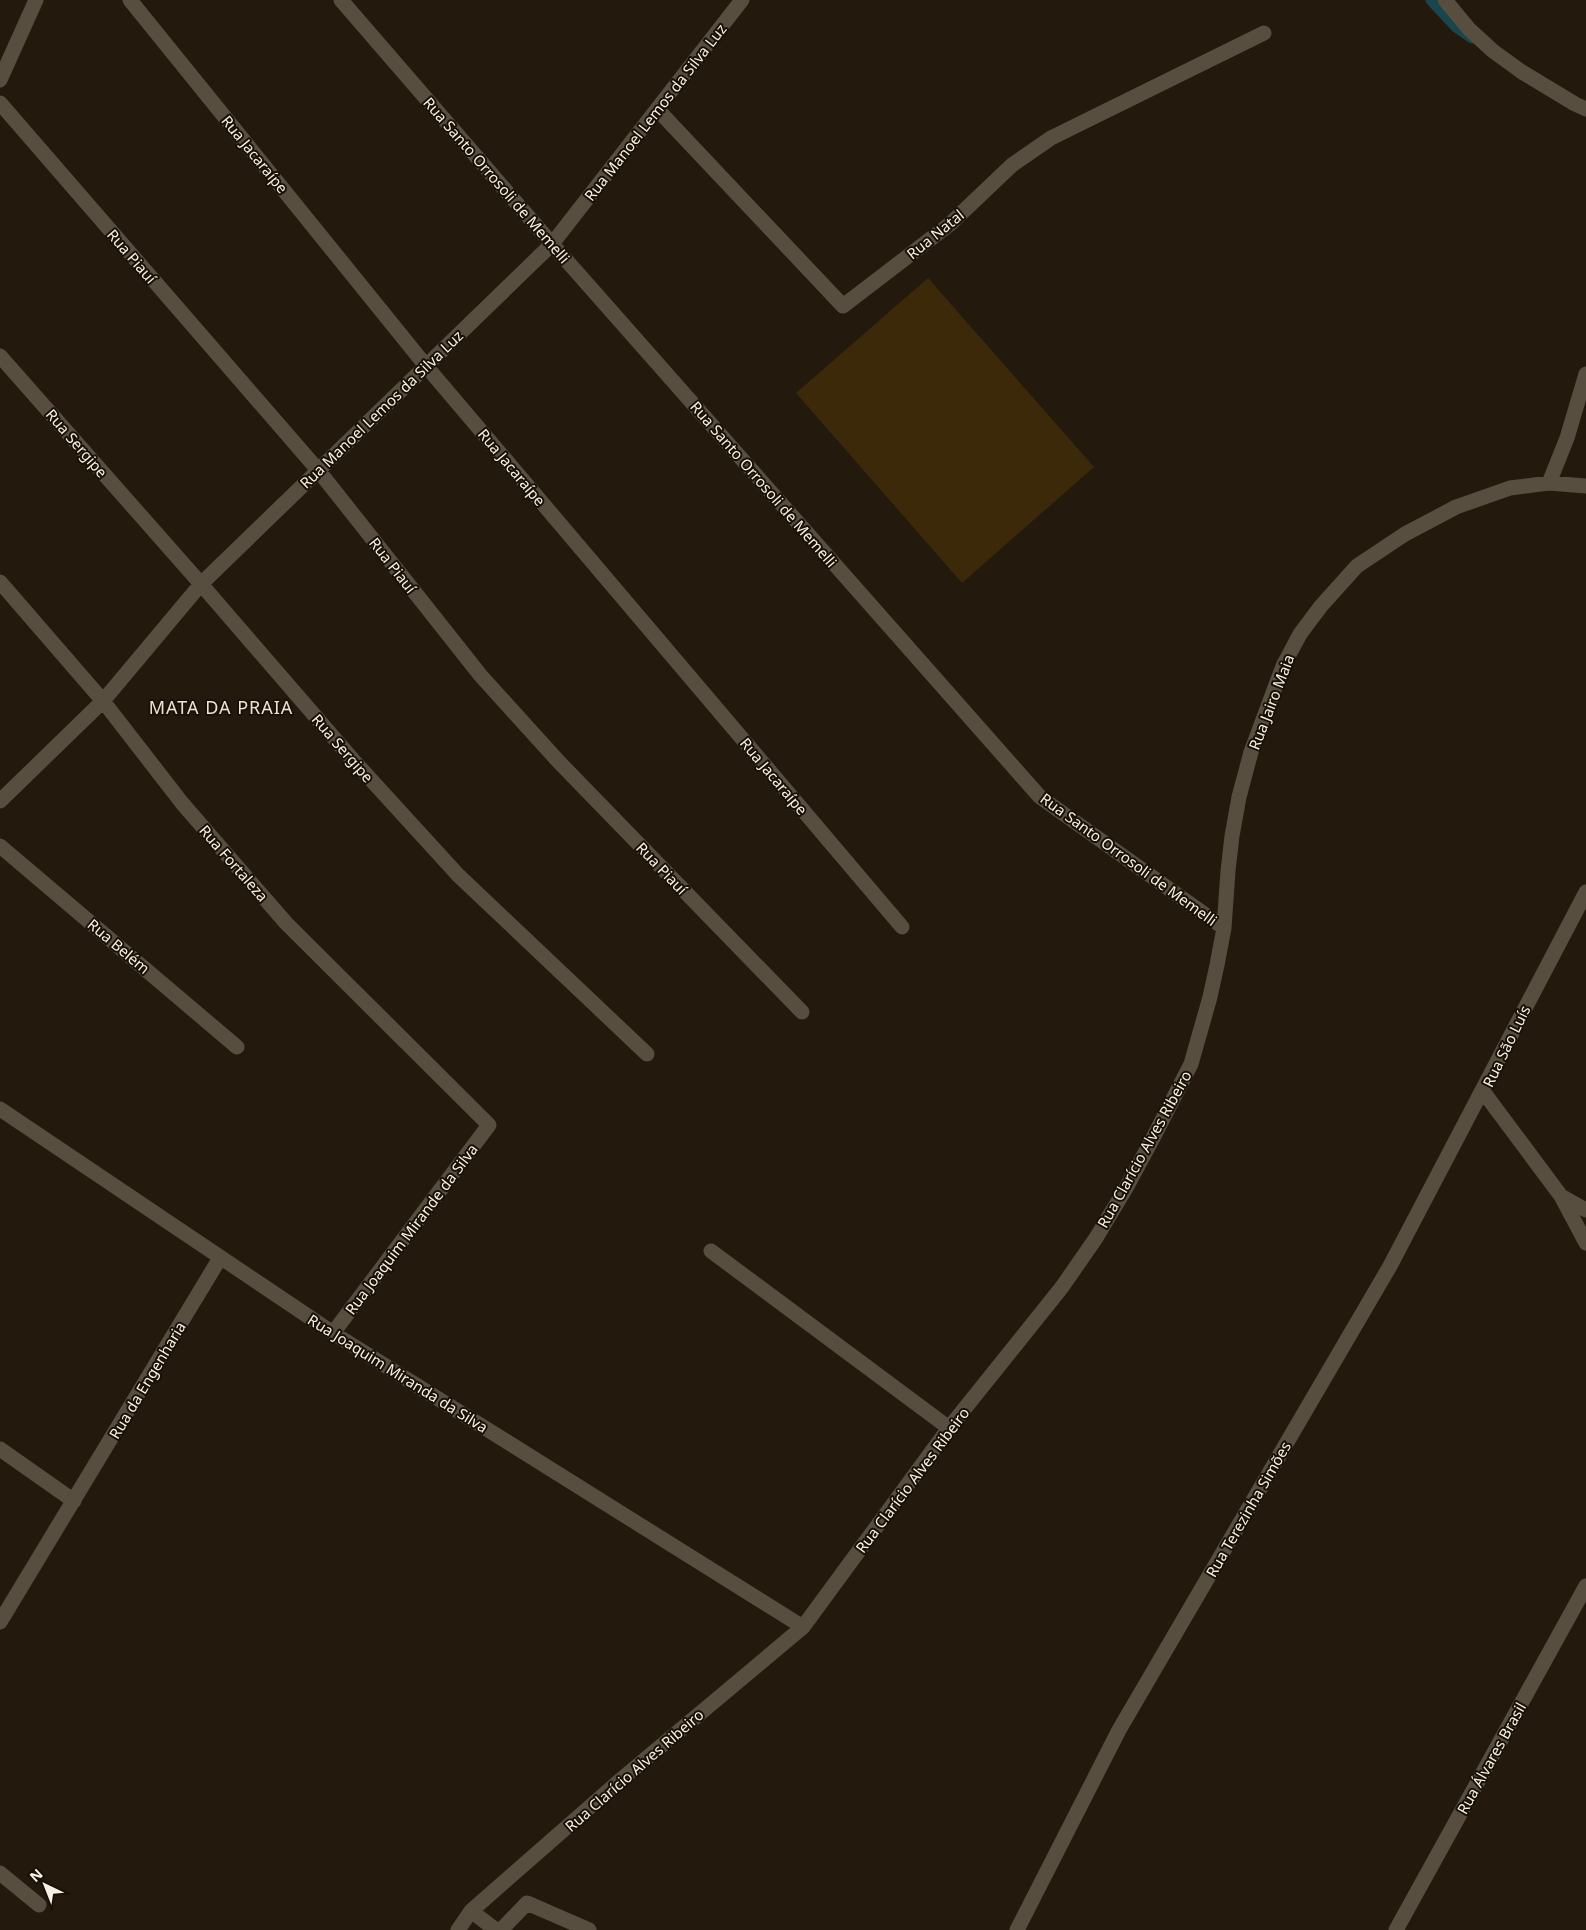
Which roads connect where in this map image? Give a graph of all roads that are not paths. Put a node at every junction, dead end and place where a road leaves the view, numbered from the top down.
1 (36, 0) edge
2 (130, 0) edge
3 (341, 0) edge
4 (742, 0) edge
5 (1445, 0) edge
6 (1264, 32) dead end
7 (0, 80) edge
8 (0, 104) edge
9 (657, 109) junction
10 (1586, 109) edge
11 (552, 244) junction
12 (0, 356) edge
13 (426, 366) junction
14 (1586, 374) edge
15 (318, 470) junction
16 (1549, 483) junction
17 (1586, 486) edge
18 (0, 582) edge
19 (201, 584) junction
20 (104, 701) junction
21 (0, 802) edge
22 (0, 846) edge
23 (1586, 892) edge
24 (902, 927) dead end
25 (1224, 928) junction
26 (802, 1012) dead end
27 (237, 1047) dead end
28 (647, 1054) dead end
29 (1482, 1090) junction
30 (0, 1109) edge
31 (490, 1125) joint
32 (1561, 1196) junction
33 (1586, 1210) edge
34 (1586, 1243) edge
35 (711, 1251) dead end
36 (220, 1258) junction
37 (333, 1333) junction
38 (949, 1428) junction
39 (0, 1449) edge
40 (74, 1501) junction
41 (1586, 1586) edge
42 (0, 1622) edge
43 (803, 1627) junction
44 (0, 1873) edge
45 (39, 1906) dead end
46 (471, 1911) junction
47 (458, 1930) edge
48 (496, 1930) edge
49 (501, 1930) edge
50 (589, 1930) edge
51 (1017, 1930) edge
52 (1396, 1930) edge

1 - 7 street
2 - 13 street, Rua Jacaraípe
3 - 11 street, Rua Santo Orrosoli de Memelli
4 - 9 street, Rua Manoel Lemos da Silva Luz
5 - 10 street
6 - 9 street, Rua Natal
8 - 15 street, Rua Piauí
9 - 11 street, Rua Manoel Lemos da Silva Luz
11 - 13 street, Rua Manoel Lemos da Silva Luz
11 - 25 street, Rua Santo Orrosoli de Memelli
12 - 19 street, Rua Sergipe
13 - 15 street, Rua Manoel Lemos da Silva Luz
13 - 24 street, Rua Jacaraípe
14 - 16 street
15 - 19 street, Rua Manoel Lemos da Silva Luz
15 - 26 street, Rua Piauí
16 - 17 street, Rua Jairo Maia
16 - 25 street, Rua Jairo Maia
18 - 20 street, Rua Fortaleza
19 - 20 street, Rua Manoel Lemos da Silva Luz
19 - 28 street, Rua Sergipe
20 - 21 street, Rua Manoel Lemos da Silva Luz
20 - 31 street, Rua Fortaleza
22 - 27 street, Rua Belém
23 - 29 street, Rua São Luís
25 - 38 street, Rua Clarício Alves Ribeiro
29 - 32 street, Rua São Luís
29 - 51 street, Rua Terezinha Simões
30 - 36 street, Rua Joaquim Miranda da Silva
31 - 37 street, Rua Joaquim Mirande da Silva
32 - 33 street
32 - 34 street, Rua São Luís
35 - 38 street
36 - 37 street, Rua Joaquim Miranda da Silva
36 - 40 street, Rua da Engenharia
37 - 43 street, Rua Joaquim Miranda da Silva
38 - 43 street, Rua Clarício Alves Ribeiro
39 - 40 street
40 - 42 street, Rua da Engenharia
41 - 52 street, Rua Álvares Brasil
43 - 46 street, Rua Clarício Alves Ribeiro
44 - 45 street
46 - 47 street, Rua Clarício Alves Ribeiro
46 - 48 street
49 - 50 street

